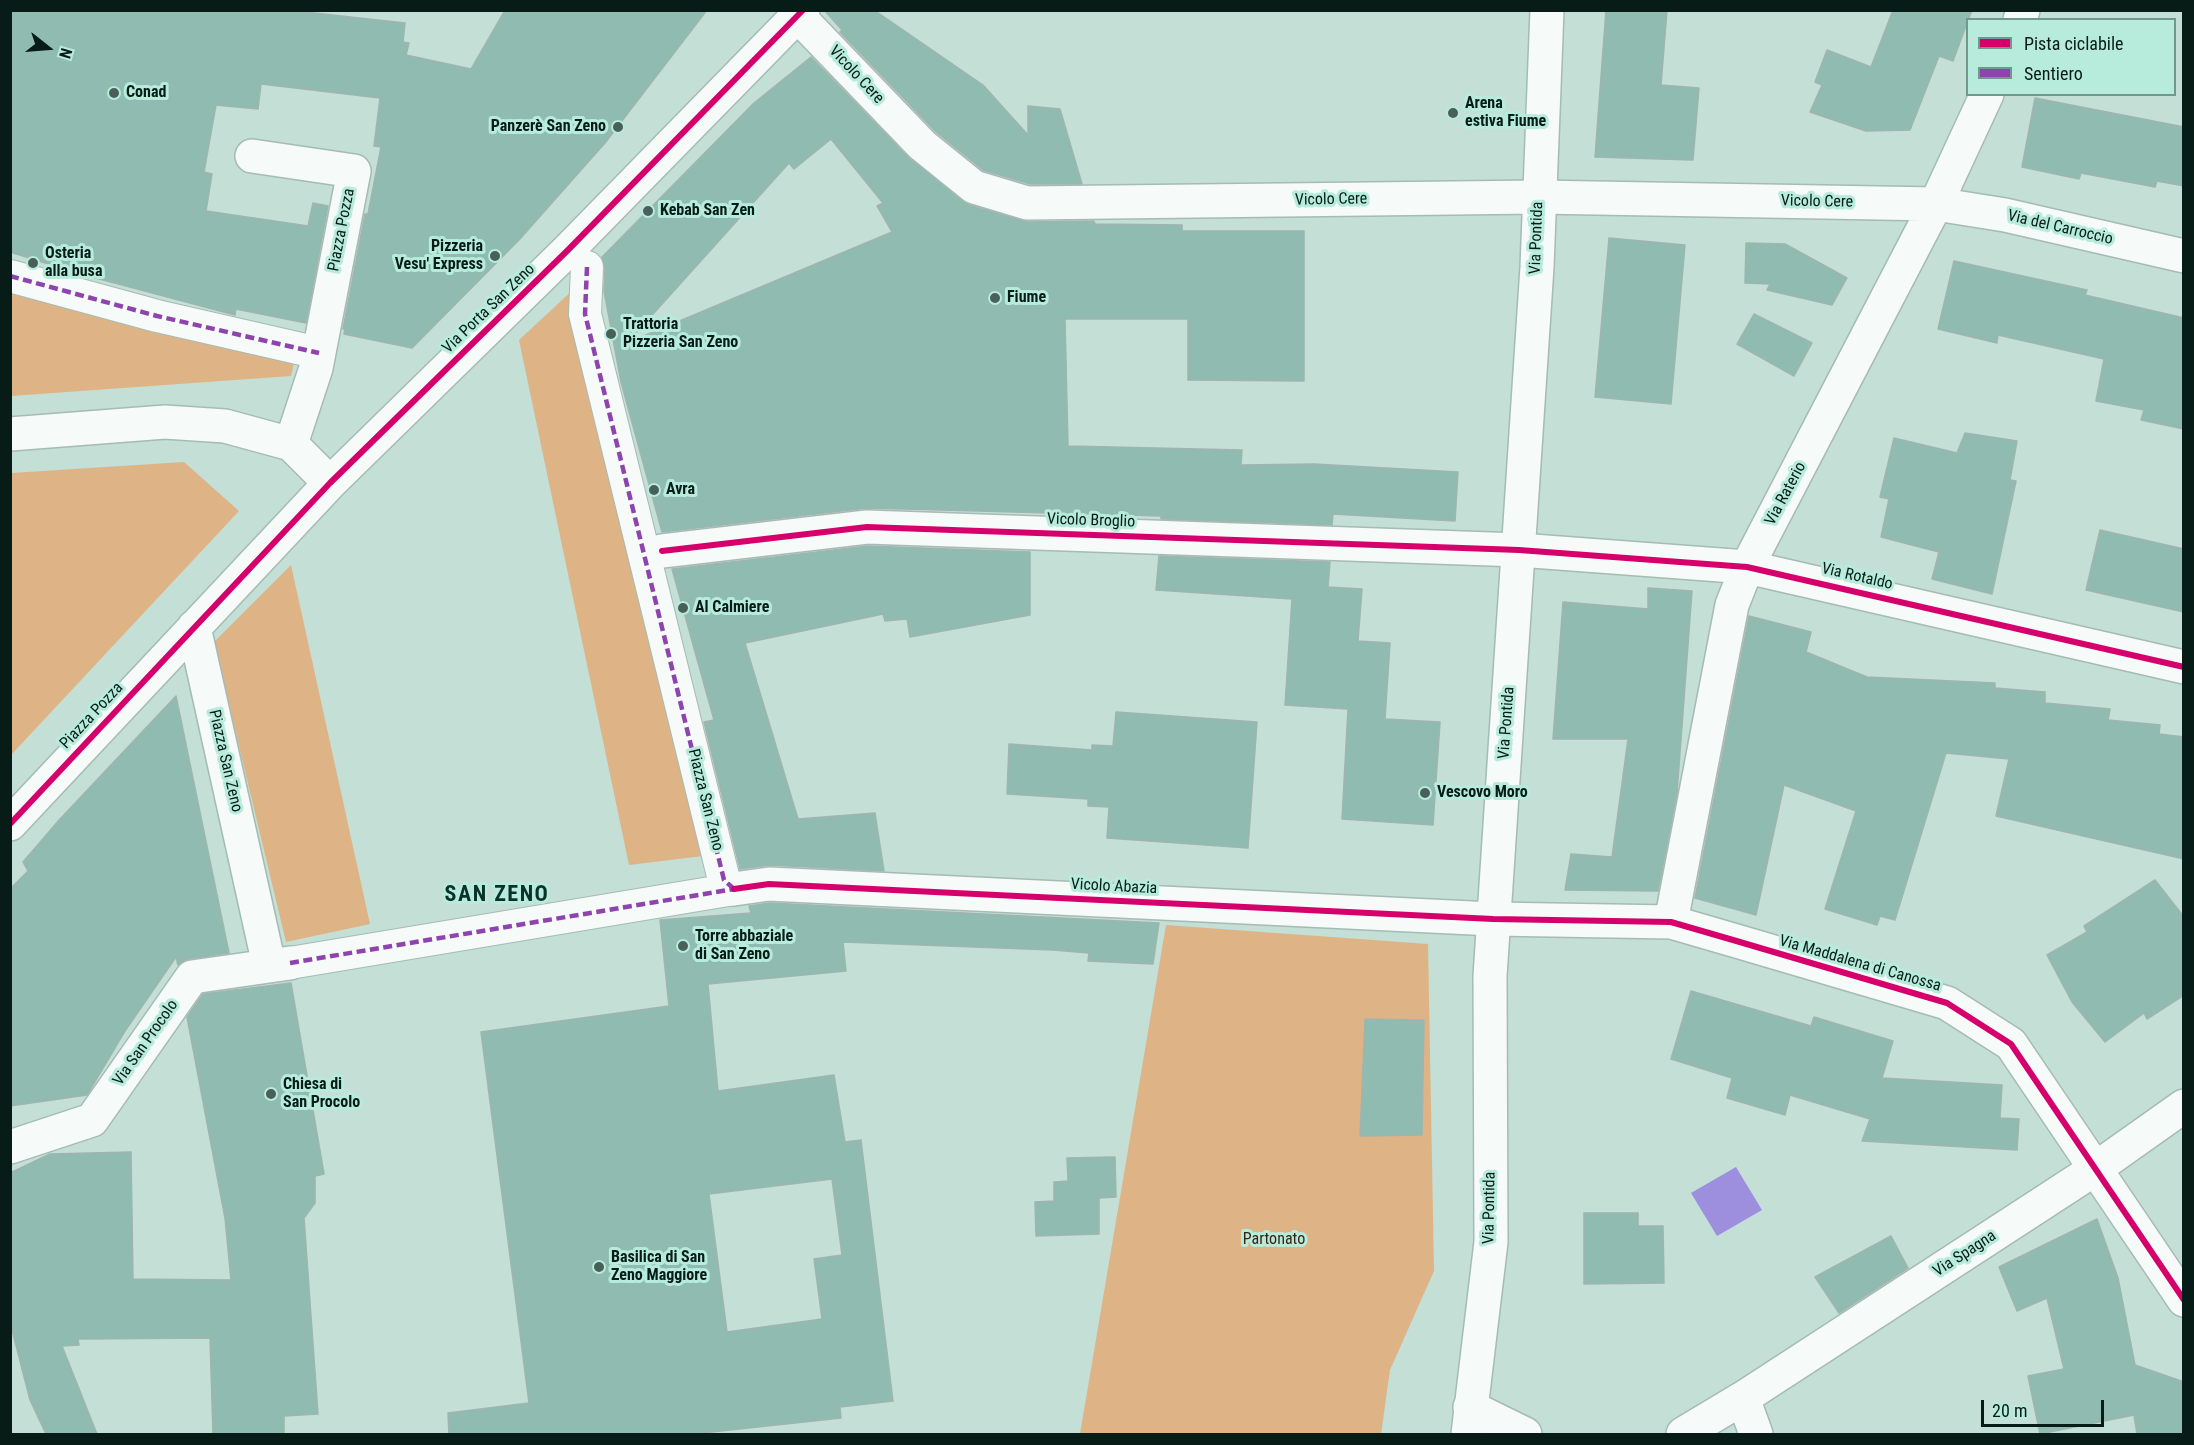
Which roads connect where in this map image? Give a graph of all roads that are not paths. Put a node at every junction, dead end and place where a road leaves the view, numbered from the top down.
1 (1547, 10) edge
2 (800, 14) edge
3 (1986, 96) edge
4 (252, 156) dead end
5 (1538, 197) junction
6 (1936, 204) junction
7 (2184, 256) edge
8 (587, 267) dead end
9 (10, 276) edge
10 (319, 353) junction
11 (10, 434) edge
12 (291, 444) junction
13 (330, 483) junction
14 (662, 550) dead end
15 (1520, 550) junction
16 (1747, 567) junction
17 (194, 627) junction
18 (2184, 668) edge
19 (10, 824) edge
20 (734, 889) junction
21 (1493, 919) junction
22 (1671, 922) junction
23 (280, 964) junction
24 (2184, 1106) edge
25 (10, 1147) edge
26 (2094, 1169) junction
27 (2184, 1299) edge
28 (1743, 1398) junction
29 (1469, 1421) edge
30 (1525, 1434) edge
31 (1683, 1434) edge
32 (1756, 1434) edge

1 - 5 street, Via Pontida
2 - 5 street, Vicolo Cere
2 - 13 street, Via Porta San Zeno
3 - 6 street, Via Raterio
4 - 10 street, Piazza Pozza
5 - 6 street, Vicolo Cere
5 - 15 street, Via Pontida
6 - 7 street, Via del Carroccio
6 - 16 street, Via Raterio
8 - 20 street, Piazza San Zeno
9 - 10 street
10 - 12 street, Piazza Pozza
11 - 12 street
12 - 13 street
13 - 17 street, Via Porta San Zeno
14 - 15 street, Vicolo Broglio
15 - 16 street, Via Rotaldo
15 - 21 street, Via Pontida
16 - 18 street, Via Rotaldo
16 - 22 street, Via Raterio
17 - 19 street, Piazza Pozza
17 - 23 street, Piazza San Zeno
20 - 21 street, Vicolo Abazia
20 - 23 street
21 - 22 street, Via Maddalena di Canossa
21 - 29 street, Via Pontida
22 - 26 street, Via Maddalena di Canossa
23 - 25 street, Via San Procolo
24 - 26 street, Via Spagna
26 - 27 street, Via Maddalena di Canossa
26 - 28 street, Via Spagna
28 - 31 street, Via Spagna
28 - 32 street
29 - 30 street

